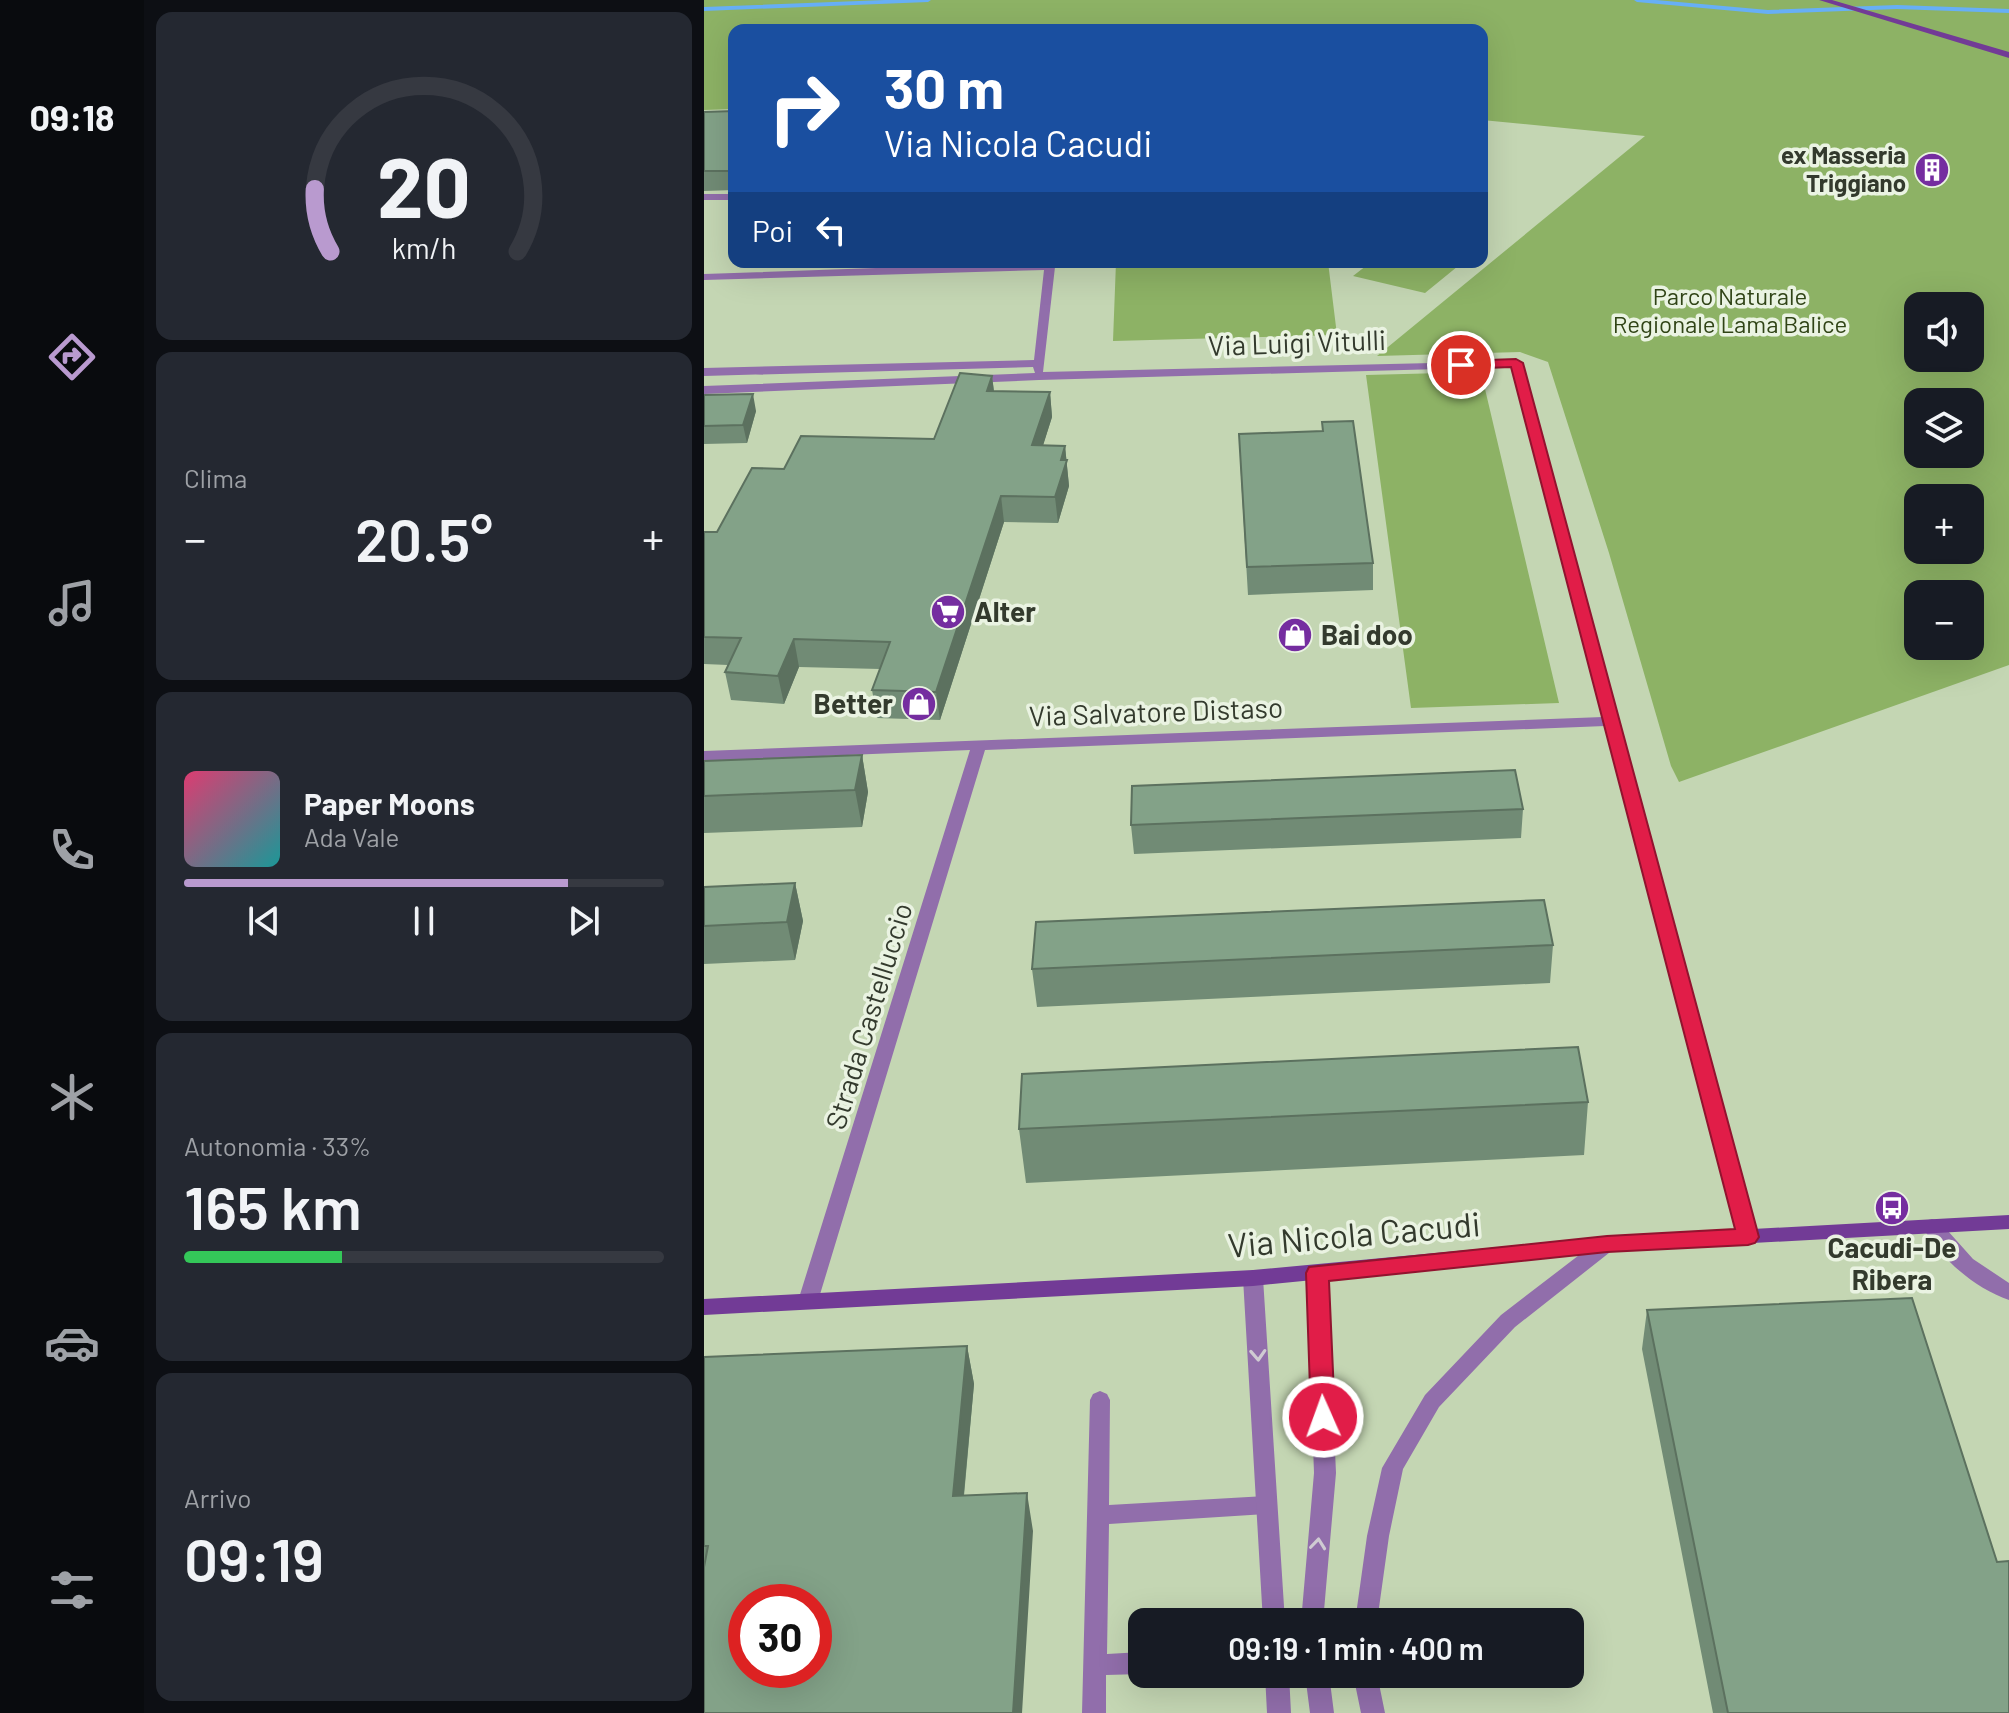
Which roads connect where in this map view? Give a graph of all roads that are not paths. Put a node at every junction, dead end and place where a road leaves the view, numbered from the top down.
1 (1823, 0) edge
2 (2009, 55) edge
3 (704, 197) edge
4 (728, 197) edge
5 (964, 268) edge
6 (1050, 268) edge
7 (704, 277) edge
8 (1039, 369) junction
9 (704, 372) edge
10 (704, 390) edge
11 (1610, 721) junction
12 (979, 745) junction
13 (704, 756) edge
14 (2009, 1222) edge
15 (1932, 1226) junction
16 (1748, 1237) junction
17 (1607, 1244) junction
18 (1317, 1273) junction
19 (1253, 1278) junction
20 (2009, 1292) edge
21 (808, 1301) junction
22 (704, 1307) edge
23 (1100, 1400) dead end
24 (1266, 1505) junction
25 (1098, 1515) junction
26 (1273, 1608) edge
27 (1313, 1608) edge
28 (1368, 1608) edge
29 (1128, 1664) edge
30 (1095, 1665) junction
31 (1278, 1688) edge
32 (1319, 1688) edge
33 (1368, 1688) edge
34 (1094, 1713) edge
35 (1279, 1713) edge
36 (1322, 1713) edge
37 (1373, 1713) edge

1 - 2 street
3 - 4 street
5 - 7 street
6 - 8 street
8 - 9 street
8 - 10 street
8 - 11 street, Via Luigi Vitulli
11 - 12 street, Via Salvatore Distaso
11 - 16 street, Via Luigi Vitulli
12 - 13 street, Via Salvatore Distaso
12 - 21 street, Strada Castelluccio
14 - 15 street, Via Nicola Cacudi
15 - 16 street, Via Nicola Cacudi
15 - 20 street
16 - 17 street, Via Nicola Cacudi
17 - 18 street, Via Nicola Cacudi
17 - 28 street
18 - 19 street, Via Nicola Cacudi
27 -> 18 street
19 - 21 street, Via Nicola Cacudi
19 -> 24 street
21 - 22 street, Via Nicola Cacudi
23 - 25 street
24 - 25 street
24 - 26 street
25 - 30 street
29 - 30 street
30 - 34 street
31 - 35 street
32 - 36 street
33 - 37 street

